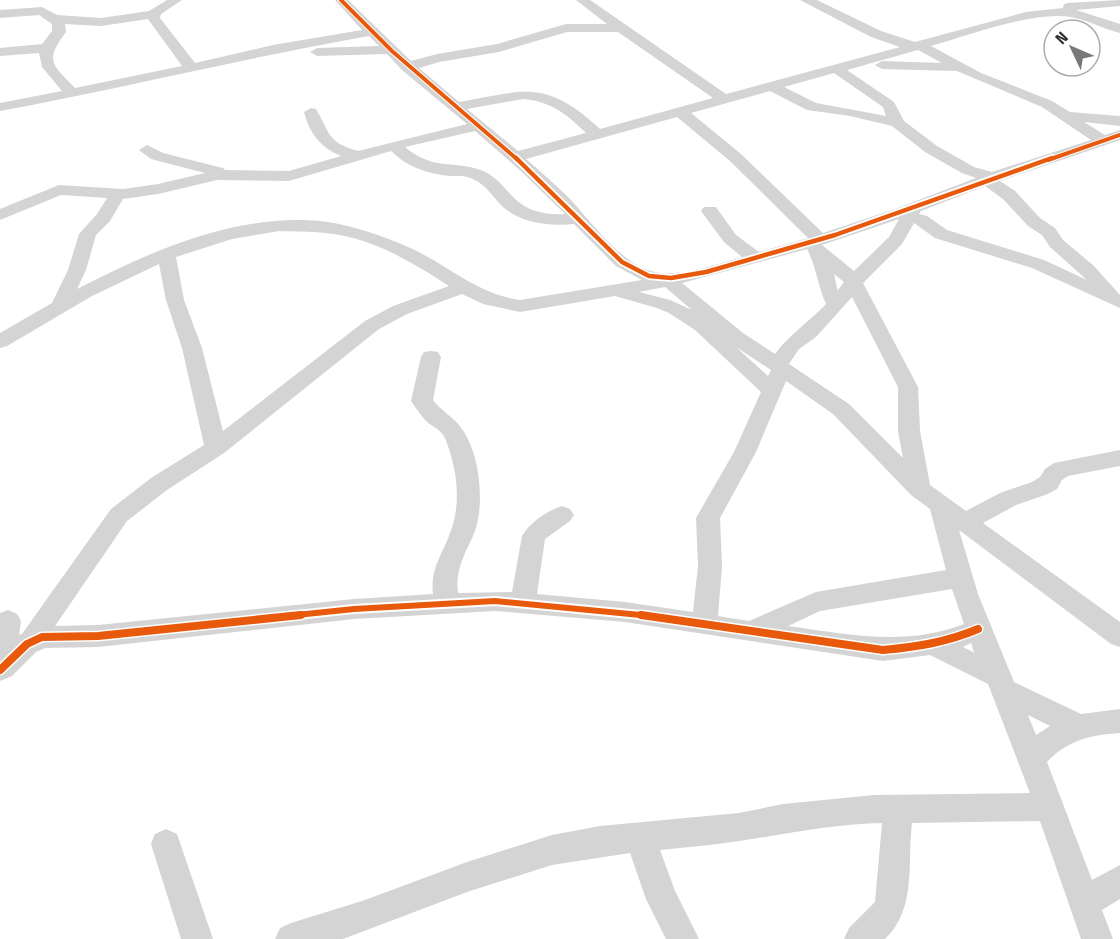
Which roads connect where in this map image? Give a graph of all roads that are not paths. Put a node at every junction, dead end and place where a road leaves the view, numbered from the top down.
1 (23, 0) edge
2 (341, 0) edge
3 (582, 0) edge
4 (809, 0) edge
5 (1048, 0) edge
6 (177, 2) edge
7 (1120, 2) edge
8 (37, 5) edge
9 (595, 10) junction
10 (1065, 10) junction
11 (1, 12) edge
12 (154, 14) junction
13 (55, 20) junction
14 (586, 27) junction
15 (619, 28) junction
16 (1120, 29) edge
17 (371, 32) junction
18 (967, 32) junction
19 (896, 41) junction
20 (918, 47) junction
21 (46, 48) junction
22 (389, 50) junction
23 (0, 52) edge
24 (259, 53) junction
25 (859, 63) junction
26 (407, 67) junction
27 (191, 68) junction
28 (837, 69) junction
29 (963, 69) junction
30 (773, 87) junction
31 (72, 93) junction
32 (872, 94) junction
33 (724, 99) junction
34 (796, 100) junction
35 (0, 107) edge
36 (453, 107) junction
37 (310, 112) dead end
38 (681, 113) junction
39 (1068, 116) junction
40 (1120, 121) edge
41 (897, 123) junction
42 (478, 126) junction
43 (598, 135) junction
44 (1111, 138) edge
45 (394, 145) junction
46 (147, 150) dead end
47 (1120, 154) edge
48 (357, 155) junction
49 (1060, 156) junction
50 (515, 157) junction
51 (962, 167) junction
52 (230, 175) junction
53 (990, 179) junction
54 (118, 194) junction
55 (710, 211) dead end
56 (911, 212) junction
57 (0, 215) edge
58 (577, 219) junction
59 (817, 246) junction
60 (166, 253) junction
61 (757, 258) junction
62 (667, 280) junction
63 (854, 281) junction
64 (463, 287) junction
65 (615, 291) junction
66 (1116, 300) edge
67 (836, 304) junction
68 (59, 308) junction
69 (0, 342) edge
70 (431, 357) dead end
71 (780, 366) junction
72 (772, 390) junction
73 (216, 448) junction
74 (1120, 458) edge
75 (930, 497) junction
76 (562, 515) dead end
77 (964, 523) junction
78 (961, 578) junction
79 (524, 603) junction
80 (447, 604) junction
81 (4, 619) edge
82 (705, 625) junction
83 (978, 629) junction
84 (750, 632) junction
85 (39, 636) junction
86 (1120, 636) edge
87 (932, 644) junction
88 (1, 669) edge
89 (1000, 683) junction
90 (1120, 722) edge
91 (1070, 731) junction
92 (1026, 747) junction
93 (1049, 807) junction
94 (899, 809) junction
95 (640, 837) junction
96 (166, 844) dead end
97 (1120, 881) edge
98 (1084, 903) junction
99 (197, 939) edge
100 (291, 939) edge
101 (683, 939) edge
102 (860, 939) edge
103 (1097, 939) edge

1 - 11 street
2 - 17 street
3 - 9 street
4 - 19 street
5 - 10 street
6 - 12 street
7 - 10 street
8 - 11 street
8 - 13 street
9 - 14 street
9 - 15 street
10 - 16 street
10 - 18 street
12 - 13 street
12 - 27 street
13 - 21 street
14 - 15 street
14 - 26 street
15 - 33 street
17 - 22 street
17 - 24 street
18 - 19 street
18 - 20 street
19 - 20 street
20 - 25 street
20 - 29 street
21 - 23 street
21 - 31 street
22 - 24 street
22 - 26 street
24 - 27 street
25 - 28 street
25 - 29 street
26 - 36 street
27 - 31 street
28 - 30 street
28 - 32 street
29 - 39 street
30 - 33 street
30 - 34 street
31 - 35 street
32 - 34 street
32 - 41 street
33 - 38 street
34 - 41 street
36 - 42 street
36 - 43 street
37 - 48 street
38 - 43 street
38 - 59 street
39 - 40 street
39 - 44 street
41 - 51 street
42 - 45 street
42 - 50 street
43 - 50 street
44 - 47 street
44 - 49 street
45 - 48 street
45 - 58 street
46 - 52 street
48 - 52 street
49 - 51 street
49 - 53 street
50 - 58 street
51 - 53 street
52 - 54 street
53 - 56 street
53 - 66 street
54 - 57 street
54 - 68 street
55 - 61 street
56 - 59 street
56 - 63 street
56 - 66 street
58 - 62 street
59 - 61 street
59 - 63 street
59 - 67 street
60 - 64 street
60 - 68 street
60 - 73 street
61 - 62 street
62 - 65 street
62 - 71 street
63 - 67 street
63 - 75 street
64 - 65 street
64 - 73 street
65 - 72 street
67 - 71 street
68 - 69 street
70 - 80 street
71 - 72 street
71 - 75 street
72 - 82 street
73 - 85 street
74 - 77 street
75 - 77 street
75 - 78 street
76 - 79 street
77 - 86 street
78 - 83 street
78 - 84 street
79 - 80 street
79 - 82 street
80 - 85 street
81 - 85 street
81 - 88 street
82 - 84 street
83 - 87 street
83 - 89 street
84 - 87 street
85 - 88 street
87 - 89 street
89 - 91 street
89 - 92 street
90 - 91 street
91 - 92 street
92 - 93 street
93 - 94 street
93 - 98 street
94 - 95 street
94 - 102 street
95 - 100 street
95 - 101 street
96 - 99 street
97 - 98 street
98 - 103 street

